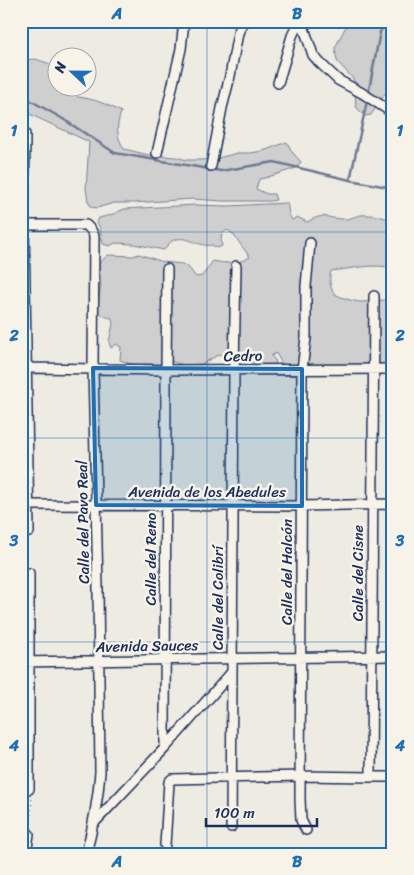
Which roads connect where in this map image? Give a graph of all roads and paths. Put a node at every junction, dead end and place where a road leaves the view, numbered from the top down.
1 (184, 21) edge
2 (243, 21) edge
3 (300, 21) edge
4 (278, 83) dead end
5 (393, 113) edge
6 (25, 134) dead end
7 (393, 144) edge
8 (157, 153) dead end
9 (393, 158) edge
10 (211, 166) dead end
11 (22, 225) edge
12 (310, 243) dead end
13 (236, 266) dead end
14 (167, 269) dead end
15 (374, 296) dead end
16 (23, 362) edge
17 (93, 368) junction
18 (393, 368) edge
19 (302, 369) junction
20 (373, 369) junction
21 (166, 370) junction
22 (234, 370) junction
23 (372, 504) junction
24 (393, 504) edge
25 (25, 505) edge
26 (96, 505) junction
27 (165, 506) junction
28 (233, 506) junction
29 (302, 506) junction
30 (28, 532) dead end
31 (29, 573) dead end
32 (372, 656) junction
33 (393, 656) edge
34 (301, 657) junction
35 (232, 658) junction
36 (165, 659) junction
37 (99, 660) junction
38 (25, 662) edge
39 (232, 672) junction
40 (164, 748) junction
41 (300, 776) junction
42 (393, 776) edge
43 (371, 777) junction
44 (231, 778) junction
45 (29, 789) joint
46 (93, 825) junction
47 (230, 827) dead end
48 (306, 830) dead end
49 (29, 834) joint
50 (165, 845) dead end
51 (26, 854) edge
52 (86, 854) edge

1 - 8 street
2 - 10 street
3 - 4 street
3 - 5 street
6 - 11 street
7 - 9 street
11 - 16 street
11 - 17 street, Calle del Pavo Real
12 - 19 street, Calle del Halcón
13 - 22 street, Calle del Colibrí
14 - 21 street, Calle del Reno
15 - 20 street, Calle del Cisne
16 - 17 street, Cedro
16 - 25 street
17 - 21 street, Cedro
17 - 26 street, Calle del Pavo Real
18 - 20 street, Cedro
19 - 20 street, Cedro
19 - 22 street, Cedro
19 - 29 street, Calle del Halcón
20 - 23 street, Calle del Cisne
21 - 22 street, Cedro
21 - 27 street, Calle del Reno
22 - 28 street, Calle del Colibrí
23 - 24 street, Avenida de los Abedules
23 - 29 street, Avenida de los Abedules
23 - 32 street, Calle del Cisne
25 - 26 street, Avenida de los Abedules
25 - 30 street
26 - 27 street, Avenida de los Abedules
26 - 37 street, Calle del Pavo Real
27 - 28 street, Avenida de los Abedules
27 - 36 street, Calle del Reno
28 - 29 street, Avenida de los Abedules
28 - 35 street, Calle del Colibrí
29 - 34 street, Calle del Halcón
31 - 38 street
32 - 33 street, Avenida Sauces
32 - 34 street, Avenida Sauces
32 - 43 street, Calle del Cisne
34 - 35 street, Avenida Sauces
34 - 41 street, Calle del Halcón
35 - 36 street, Avenida Sauces
35 - 39 street, Calle del Colibrí
36 - 37 street, Avenida Sauces
36 - 40 street, Calle del Reno
37 - 38 street, Avenida Sauces
37 - 46 street, Calle del Pavo Real
38 - 45 street
39 - 40 street
39 - 44 street, Calle del Colibrí
40 - 46 street
41 - 43 street
41 - 44 street
41 - 48 street, Calle del Halcón
42 - 43 street
44 - 47 street, Calle del Colibrí
44 - 50 street
45 - 49 path
46 - 52 street, Calle del Pavo Real
49 - 51 street

